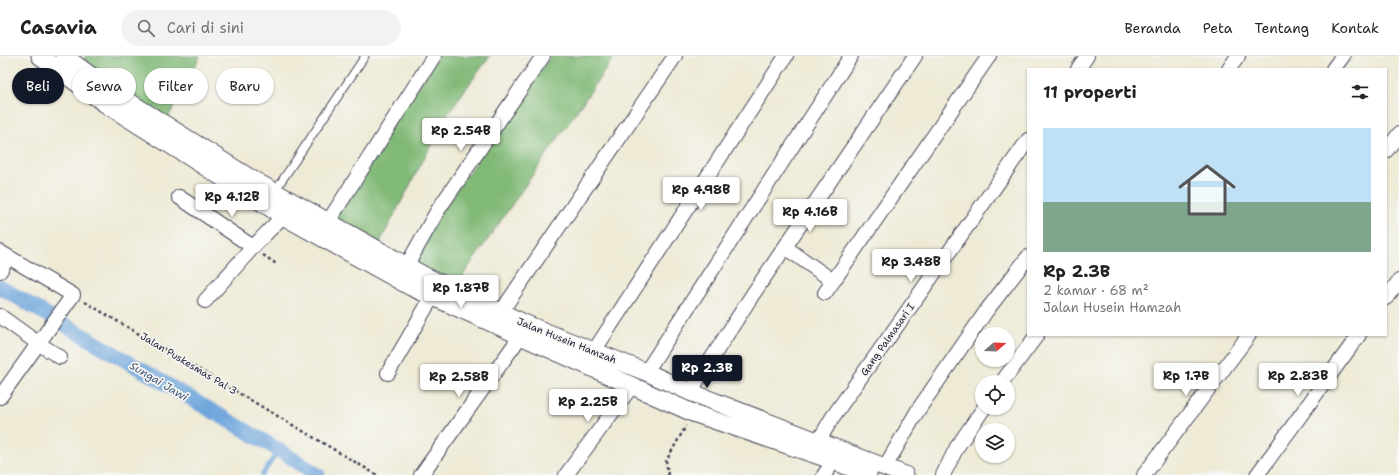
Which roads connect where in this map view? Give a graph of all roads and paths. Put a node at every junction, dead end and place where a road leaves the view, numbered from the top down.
1 (40, 56) edge
2 (64, 56) edge
3 (365, 56) edge
4 (434, 56) edge
5 (543, 56) edge
6 (675, 56) edge
7 (786, 56) edge
8 (851, 56) edge
9 (915, 56) edge
10 (989, 56) edge
11 (1087, 56) edge
12 (1238, 56) edge
13 (1343, 56) edge
14 (1079, 68) edge
15 (1230, 68) edge
16 (1334, 68) edge
17 (1399, 134) edge
18 (1027, 141) edge
19 (1387, 150) edge
20 (274, 192) junction
21 (179, 197) dead end
22 (283, 216) junction
23 (324, 229) junction
24 (253, 247) junction
25 (785, 247) junction
26 (1027, 258) edge
27 (3, 262) edge
28 (407, 266) junction
29 (1399, 280) edge
30 (833, 281) junction
31 (824, 293) dead end
32 (432, 297) junction
33 (1387, 297) edge
34 (70, 299) junction
35 (205, 301) dead end
36 (501, 312) junction
37 (0, 316) edge
38 (1036, 336) edge
39 (1248, 336) edge
40 (1358, 336) edge
41 (520, 337) junction
42 (39, 344) junction
43 (594, 351) junction
44 (60, 357) dead end
45 (646, 372) junction
46 (388, 373) dead end
47 (1007, 375) edge
48 (631, 387) junction
49 (690, 392) junction
50 (0, 397) edge
51 (707, 399) junction
52 (697, 414) junction
53 (979, 415) edge
54 (818, 442) junction
55 (834, 462) junction
56 (885, 467) junction
57 (377, 475) edge
58 (420, 475) edge
59 (566, 475) edge
60 (668, 475) edge
61 (824, 475) edge
62 (868, 475) edge
63 (905, 475) edge
64 (943, 475) edge
65 (1144, 475) edge
66 (1257, 475) edge

1 - 22 street, Jalan Husein Hamzah
2 - 20 street, Jalan Husein Hamzah
3 - 20 lane
4 - 23 street
5 - 28 street
6 - 36 street
7 - 43 street
8 - 45 street
9 - 25 street
10 - 30 street
11 - 14 street
12 - 15 street
13 - 16 street
17 - 19 street
18 - 54 street, Gang Palmasari I
20 - 23 street, Jalan Husein Hamzah
21 - 24 street
22 - 23 street, Jalan Husein Hamzah
22 - 24 street
23 - 28 street, Jalan Husein Hamzah
23 - 32 street, Jalan Husein Hamzah
24 - 35 street
25 - 30 street
25 - 49 street
26 - 56 street
27 - 34 street
28 - 36 street, Jalan Husein Hamzah
29 - 33 street
30 - 31 street
32 - 41 street, Jalan Husein Hamzah
32 - 46 street
34 - 42 street
34 - 57 path, Jalan Puskesmas Pal 3
36 - 43 street, Jalan Husein Hamzah
37 - 42 street
38 - 47 street
39 - 65 street
40 - 66 street
41 - 48 street, Jalan Husein Hamzah
41 - 58 street
42 - 44 street
42 - 50 street
43 - 45 street, Jalan Husein Hamzah
45 - 49 street, Jalan Husein Hamzah
48 - 52 street, Jalan Husein Hamzah
48 - 59 street
49 - 51 street, Jalan Husein Hamzah
51 - 52 street
51 - 54 street, Jalan Husein Hamzah
52 - 55 street, Jalan Husein Hamzah
52 - 60 path
53 - 64 street
54 - 56 street, Jalan Husein Hamzah
55 - 61 street
55 - 62 street, Jalan Husein Hamzah
56 - 63 street, Jalan Husein Hamzah

